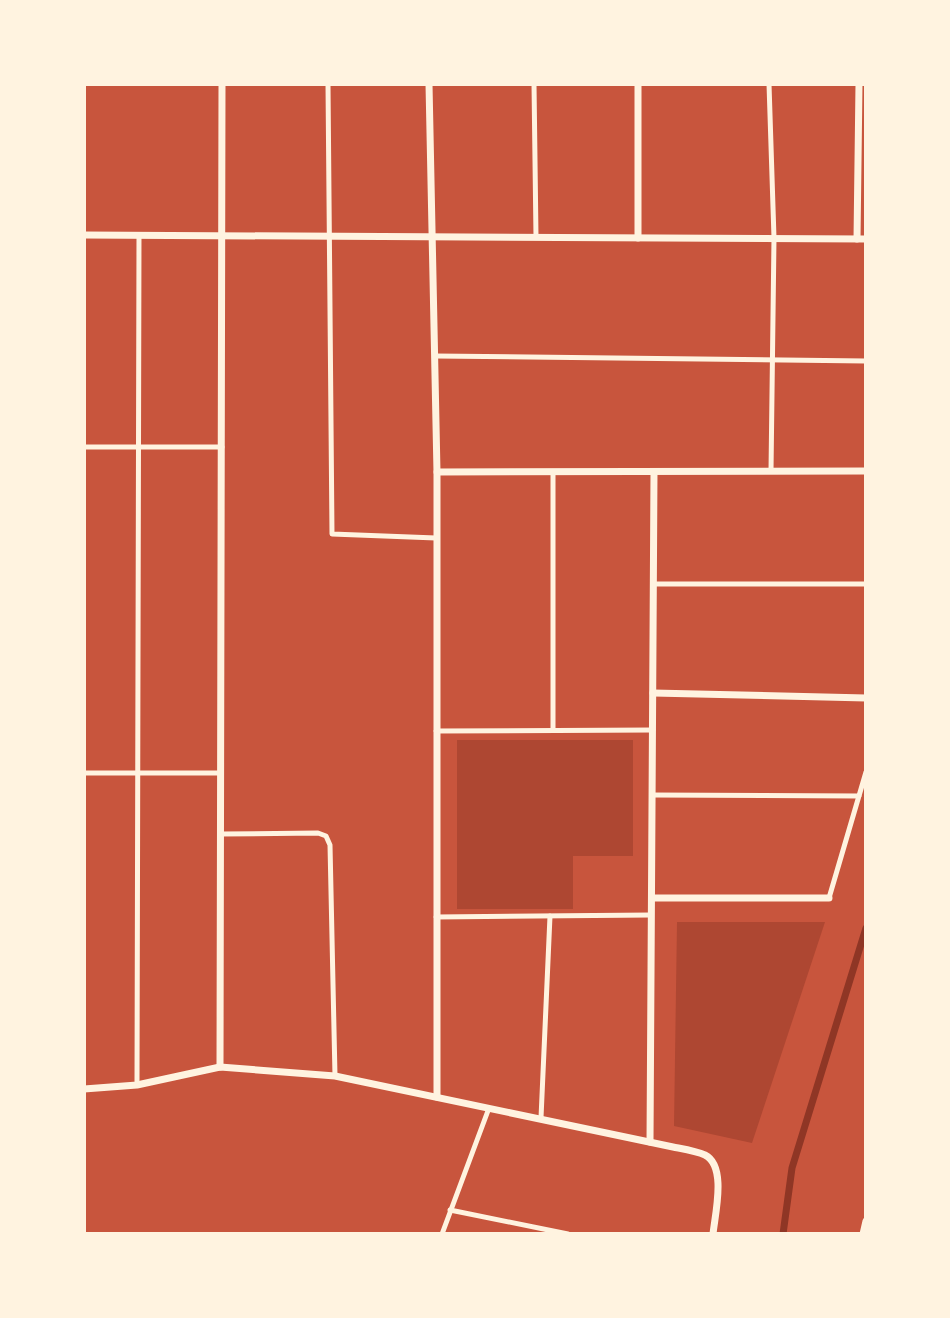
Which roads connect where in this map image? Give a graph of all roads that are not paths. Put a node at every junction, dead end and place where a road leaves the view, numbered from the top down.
1 (222, 84) edge
2 (328, 84) edge
3 (429, 84) edge
4 (534, 84) edge
5 (638, 84) edge
6 (769, 84) edge
7 (859, 84) edge
8 (862, 117) edge
9 (84, 235) edge
10 (139, 235) junction
11 (223, 235) junction
12 (330, 236) junction
13 (431, 237) junction
14 (536, 237) junction
15 (638, 238) junction
16 (774, 238) junction
17 (862, 239) edge
18 (435, 356) junction
19 (772, 360) junction
20 (866, 361) edge
21 (84, 447) edge
22 (139, 447) junction
23 (222, 447) junction
24 (771, 471) junction
25 (866, 471) edge
26 (437, 472) junction
27 (553, 472) junction
28 (654, 472) junction
29 (436, 538) junction
30 (654, 584) junction
31 (866, 584) edge
32 (653, 693) junction
33 (866, 698) edge
34 (553, 730) junction
35 (653, 730) junction
36 (436, 731) junction
37 (866, 772) edge
38 (221, 773) junction
39 (84, 774) edge
40 (138, 774) junction
41 (652, 795) junction
42 (859, 796) junction
43 (221, 834) junction
44 (652, 898) junction
45 (829, 898) joint
46 (652, 915) junction
47 (550, 916) junction
48 (436, 917) junction
49 (220, 1067) junction
50 (335, 1076) junction
51 (137, 1085) junction
52 (84, 1089) edge
53 (437, 1097) junction
54 (489, 1108) junction
55 (541, 1118) junction
56 (650, 1142) junction
57 (450, 1210) junction
58 (866, 1221) edge
59 (442, 1234) edge
60 (568, 1234) edge
61 (713, 1234) edge
62 (863, 1234) edge

1 - 11 street
2 - 12 lane
3 - 13 street
4 - 14 lane
5 - 15 street
6 - 16 lane
7 - 8 street
8 - 17 street
9 - 10 street
10 - 11 street
10 - 22 lane
11 - 12 street
11 - 23 street
12 - 13 street
12 - 29 lane
13 - 14 street
13 - 18 street
14 - 15 street
15 - 16 street
16 - 17 street
16 - 19 lane
18 - 19 lane
18 - 26 street
19 - 20 lane
19 - 24 lane
21 - 22 lane
22 - 23 lane
22 - 40 lane
23 - 38 street
24 - 25 street
24 - 28 street
26 - 27 street
26 - 29 street
27 - 28 street
27 - 34 lane
28 - 30 street
29 - 36 street
30 - 31 lane
30 - 32 street
32 - 33 street
32 - 35 street
34 - 35 lane
34 - 36 lane
35 - 41 street
36 - 48 street
37 - 42 lane
38 - 40 lane
38 - 43 street
39 - 40 lane
40 - 51 lane
41 - 42 lane
41 - 44 street
42 - 45 lane
43 - 49 street
43 - 50 lane
44 - 45 street
44 - 46 street
46 - 47 lane
46 - 56 street
47 - 48 lane
47 - 55 lane
48 - 53 street
49 - 50 street
49 - 51 street
50 - 53 street
51 - 52 street
53 - 54 street
54 - 55 street
54 - 57 lane
55 - 56 street
56 - 61 street
57 - 59 lane
57 - 60 lane
58 - 62 street

